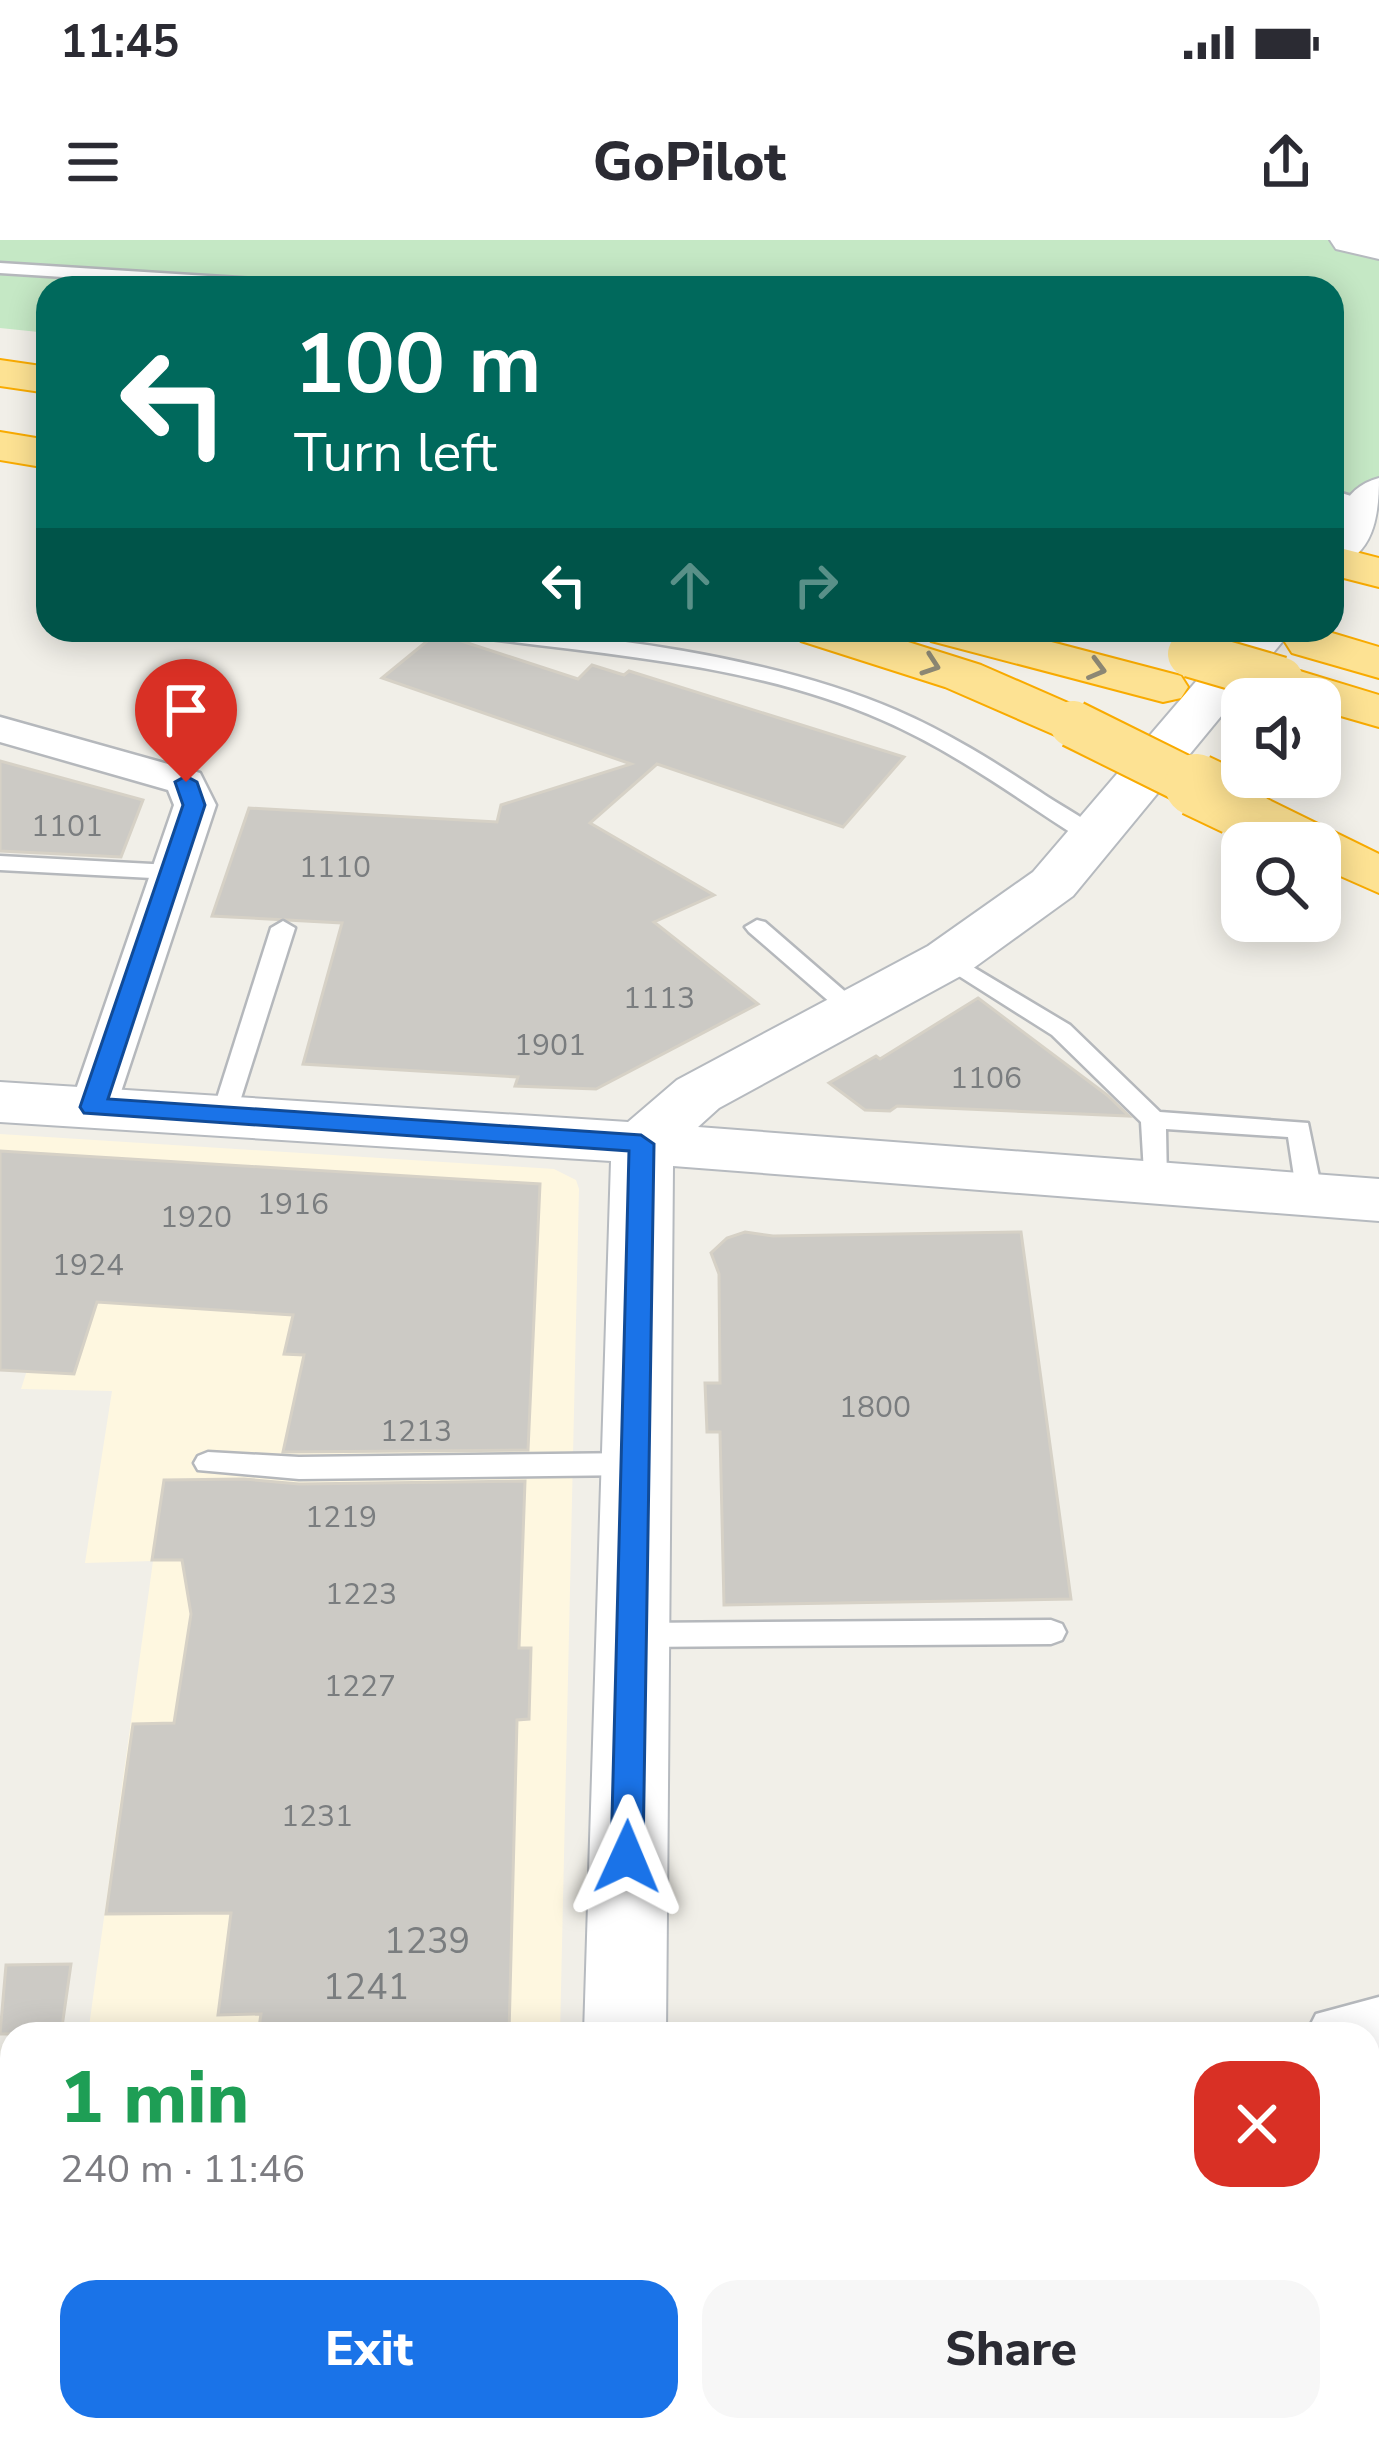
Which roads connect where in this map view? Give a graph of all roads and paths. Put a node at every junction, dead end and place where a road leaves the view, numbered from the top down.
1 (1350, 240) edge
2 (1379, 247) edge
3 (0, 268) edge
4 (128, 276) edge
5 (0, 340) edge
6 (36, 343) edge
7 (0, 373) edge
8 (36, 378) edge
9 (0, 424) edge
10 (36, 429) edge
11 (0, 446) edge
12 (36, 452) edge
13 (1359, 498) edge
14 (1344, 530) edge
15 (1344, 560) edge
16 (1379, 573) edge
17 (1379, 628) edge
18 (1344, 636) edge
19 (550, 642) edge
20 (857, 642) edge
21 (1017, 642) edge
22 (1114, 642) edge
23 (1321, 642) edge
24 (1283, 651) edge
25 (1379, 663) edge
26 (1177, 670) junction
27 (1379, 712) edge
28 (0, 729) edge
29 (1341, 741) edge
30 (1379, 754) edge
31 (1272, 822) edge
32 (1095, 838) junction
33 (1341, 857) edge
34 (0, 863) edge
35 (171, 872) junction
36 (1379, 876) edge
37 (757, 927) dead end
38 (283, 928) dead end
39 (948, 958) junction
40 (855, 1012) junction
41 (0, 1102) edge
42 (93, 1107) junction
43 (223, 1117) junction
44 (1153, 1120) junction
45 (641, 1144) junction
46 (1154, 1184) junction
47 (1310, 1196) junction
48 (1379, 1200) edge
49 (208, 1463) dead end
50 (634, 1463) junction
51 (1052, 1632) dead end
52 (630, 1635) junction
53 (625, 2022) edge

1 - 2 main road
3 - 4 lane
5 - 6 highway
7 - 8 highway
9 - 10 highway
11 - 12 highway
13 - 14 main road
15 - 16 highway
17 - 18 highway
19 - 32 lane
20 -> 31 highway, bridge
21 -> 26 highway
22 - 26 highway
23 - 24 highway
24 - 25 highway
24 - 26 highway
24 - 27 highway
24 - 32 main road
28 - 35 street
29 - 30 highway
32 - 39 main road
33 - 36 highway
34 - 35 lane
35 - 42 street
37 - 40 lane
38 - 43 lane
39 - 40 main road
39 - 44 lane
40 - 45 main road
41 - 42 main road
42 - 43 main road
43 - 45 main road
44 - 46 lane
44 - 47 lane
45 - 46 main road
45 - 50 main road
46 - 47 main road
47 - 48 main road
49 - 50 lane
50 - 52 main road
51 - 52 lane
52 - 53 main road

